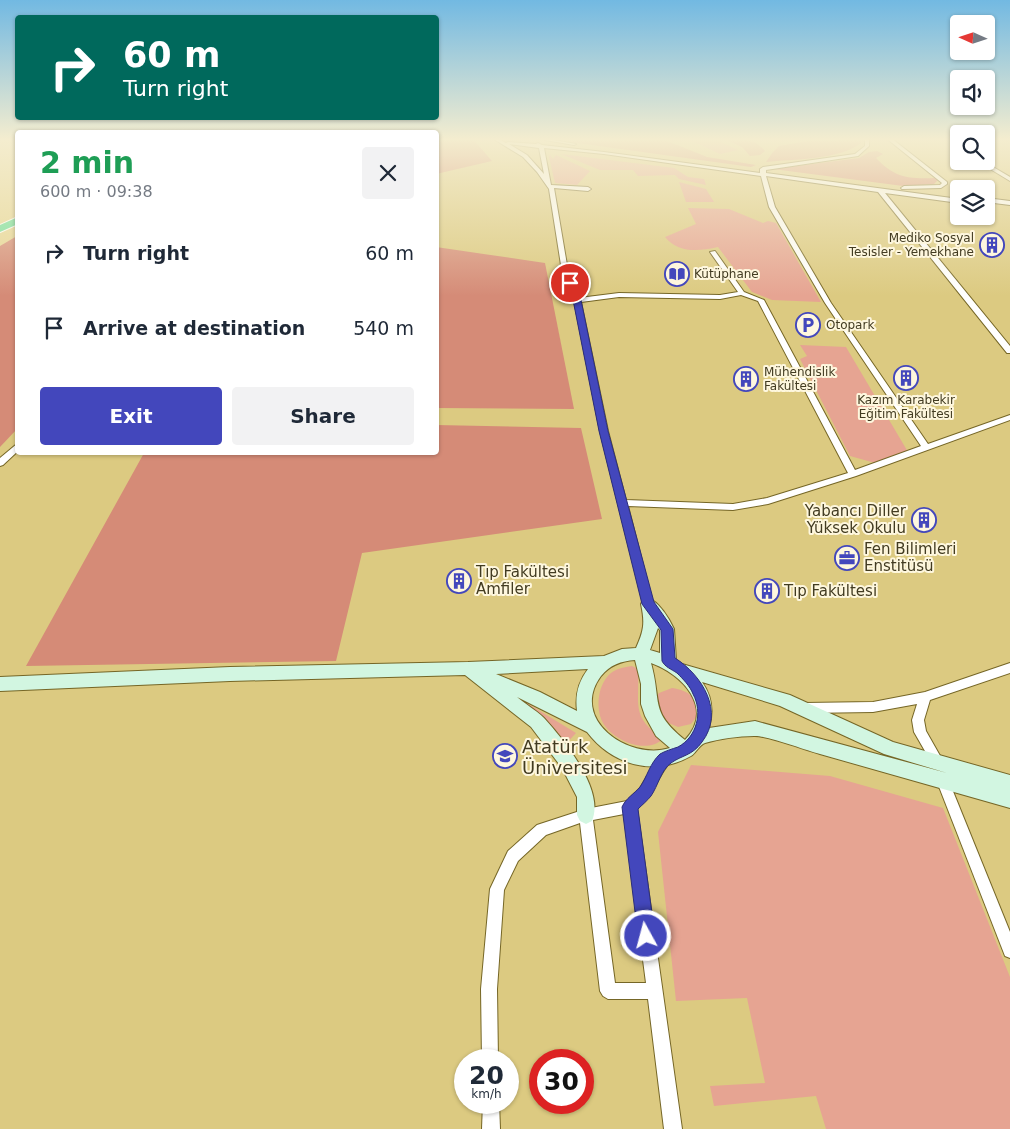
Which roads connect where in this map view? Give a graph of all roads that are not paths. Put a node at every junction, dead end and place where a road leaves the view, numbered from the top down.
1 (880, 190) edge
2 (551, 191) edge
3 (768, 191) edge
4 (885, 191) edge
5 (922, 191) edge
6 (950, 195) edge
7 (1010, 198) edge
8 (995, 199) edge
9 (995, 200) edge
10 (950, 201) edge
11 (1010, 203) edge
12 (995, 207) edge
13 (1010, 209) edge
14 (15, 214) edge
15 (0, 221) edge
16 (15, 222) edge
17 (0, 229) edge
18 (713, 252) dead end
19 (742, 293) junction
20 (577, 300) junction
21 (1010, 352) edge
22 (1010, 417) edge
23 (927, 448) junction
24 (15, 449) edge
25 (0, 463) edge
26 (853, 474) junction
27 (623, 503) junction
28 (648, 604) junction
29 (641, 654) junction
30 (604, 662) junction
31 (675, 665) junction
32 (1010, 668) edge
33 (468, 670) junction
34 (0, 684) edge
35 (925, 697) junction
36 (804, 708) junction
37 (590, 726) junction
38 (698, 737) junction
39 (685, 750) junction
40 (666, 758) junction
41 (937, 761) junction
42 (942, 780) junction
43 (1010, 783) edge
44 (1010, 799) edge
45 (630, 807) junction
46 (586, 815) junction
47 (1010, 951) edge
48 (654, 991) junction
49 (490, 1049) edge
50 (491, 1114) edge
51 (491, 1129) edge
52 (673, 1129) edge

1 - 21 street
2 - 20 street
3 - 23 street
4 - 10 street
5 - 6 street
7 - 8 street
9 - 11 street
12 - 13 street
14 - 15 highway
16 - 17 highway
18 - 19 street
19 - 20 street
19 - 26 street
20 - 27 street
22 - 23 street
23 - 26 street
24 - 25 street
26 - 27 street
27 - 28 street
28 - 29 main road
28 - 31 main road
29 - 30 main road
29 - 31 main road
29 - 39 main road
30 - 33 main road
30 - 37 main road
31 - 36 main road
31 - 38 main road
32 - 35 street
33 - 34 main road
33 - 37 main road
33 - 46 main road
35 - 36 street
35 - 41 street
36 - 41 main road
37 - 40 main road
38 - 39 main road
38 - 42 main road
39 - 40 main road
40 - 45 street
41 - 43 main road
42 - 44 main road
42 - 47 street
45 - 46 street
45 - 48 street
46 - 48 street
46 - 49 street
48 - 52 street
50 - 51 street

